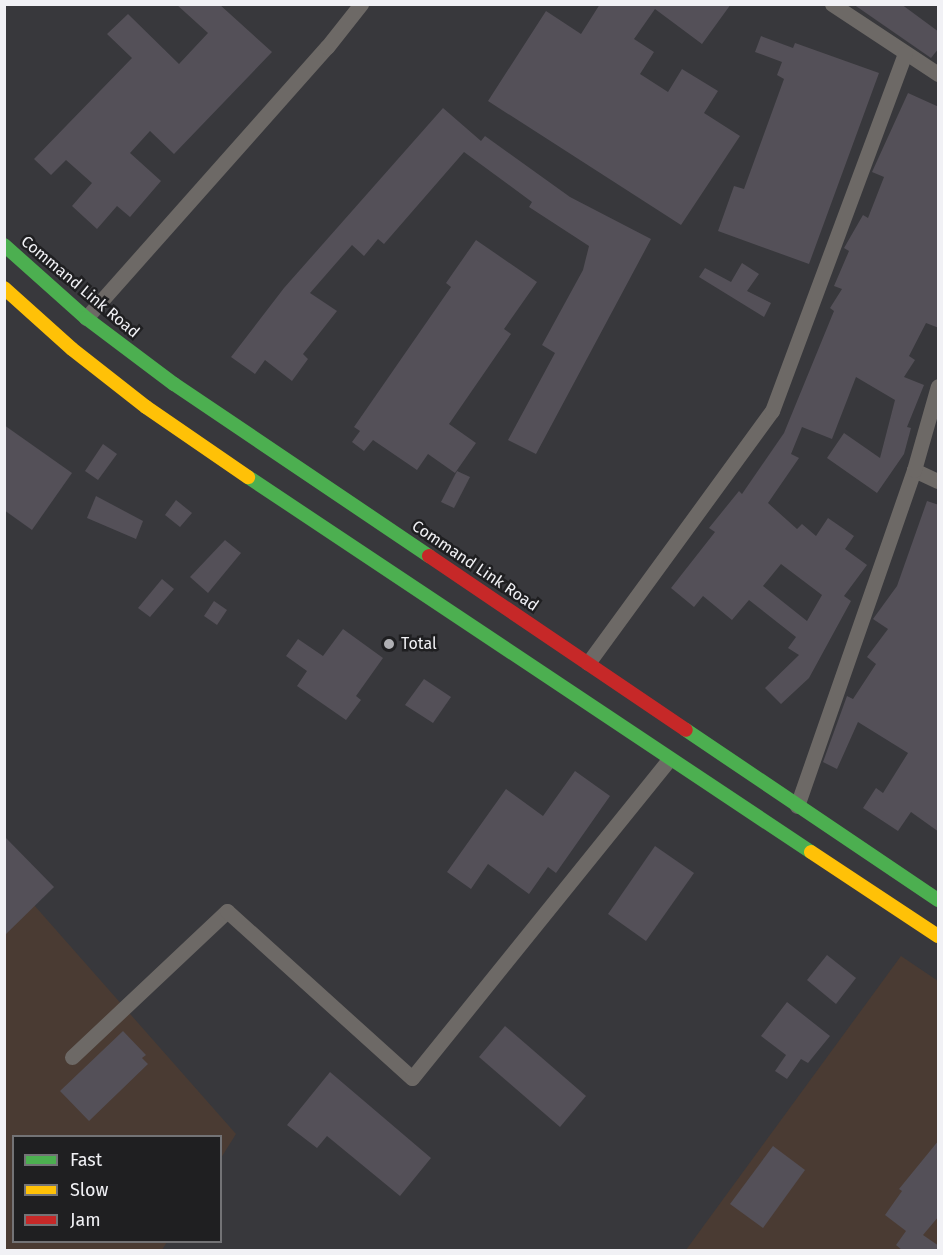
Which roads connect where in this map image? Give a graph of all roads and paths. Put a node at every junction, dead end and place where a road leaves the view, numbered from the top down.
1 (361, 4) edge
2 (832, 4) edge
3 (905, 54) junction
4 (939, 74) edge
5 (4, 244) edge
6 (4, 288) edge
7 (86, 318) junction
8 (939, 386) edge
9 (914, 470) junction
10 (939, 481) edge
11 (588, 663) junction
12 (669, 759) junction
13 (798, 806) junction
14 (939, 900) edge
15 (939, 936) edge
16 (72, 1057) dead end

1 - 7 street
2 - 3 street
3 - 4 street
3 - 11 street
5 - 7 main road, Command Link Road
6 - 12 main road
7 - 11 main road, Command Link Road
8 - 9 street
9 - 10 street
9 - 13 street
11 - 13 main road, Command Link Road
12 - 15 main road
12 - 16 street
13 - 14 main road, Command Link Road

